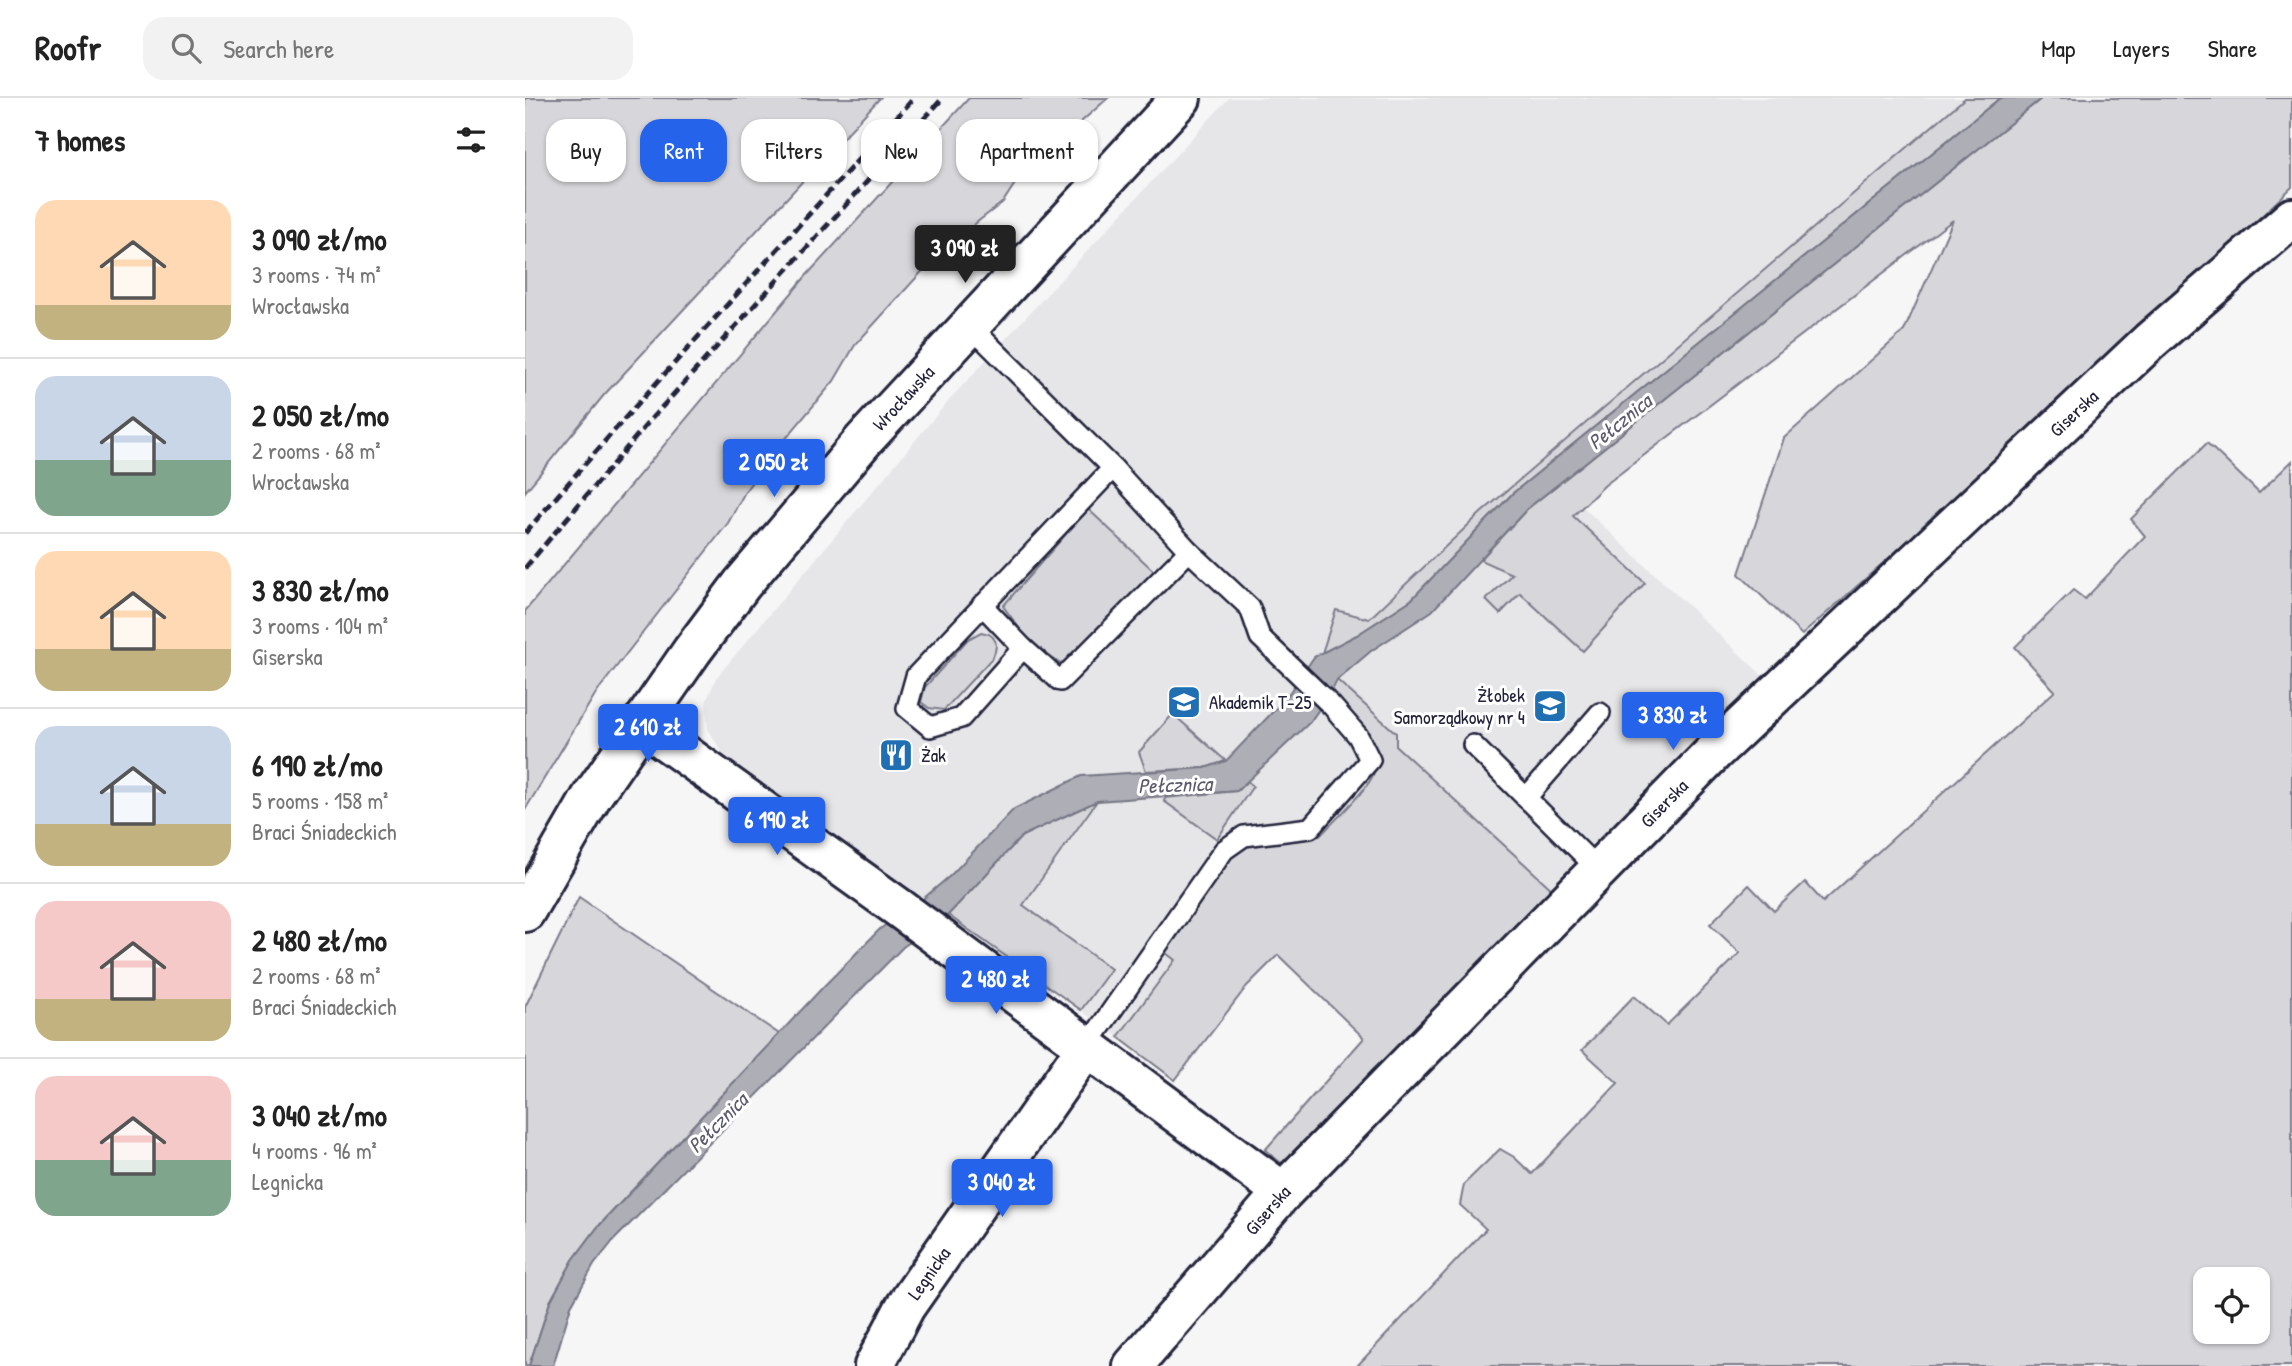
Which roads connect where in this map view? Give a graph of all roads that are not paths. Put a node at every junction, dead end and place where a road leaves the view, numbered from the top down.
1 (1181, 98) edge
2 (2292, 218) edge
3 (969, 325) junction
4 (1113, 468) junction
5 (1189, 551) junction
6 (982, 605) junction
7 (1023, 648) junction
8 (1600, 713) dead end
9 (642, 723) junction
10 (1473, 745) dead end
11 (1526, 798) junction
12 (1599, 870) junction
13 (531, 902) edge
14 (1087, 1046) junction
15 (1283, 1192) junction
16 (874, 1366) edge
17 (1133, 1366) edge

1 - 3 street, Wrocławska
2 - 12 street, Giserska
3 - 4 lane
3 - 9 street, Wrocławska
4 - 5 lane
4 - 6 lane
5 - 7 lane
5 - 14 lane
6 - 7 lane
6 - 7 lane
8 - 11 lane
9 - 13 street, Wrocławska
9 - 14 street
10 - 11 lane
11 - 12 lane
12 - 15 street, Giserska
14 - 15 street
14 - 16 street, Legnicka
15 - 17 street, Giserska

